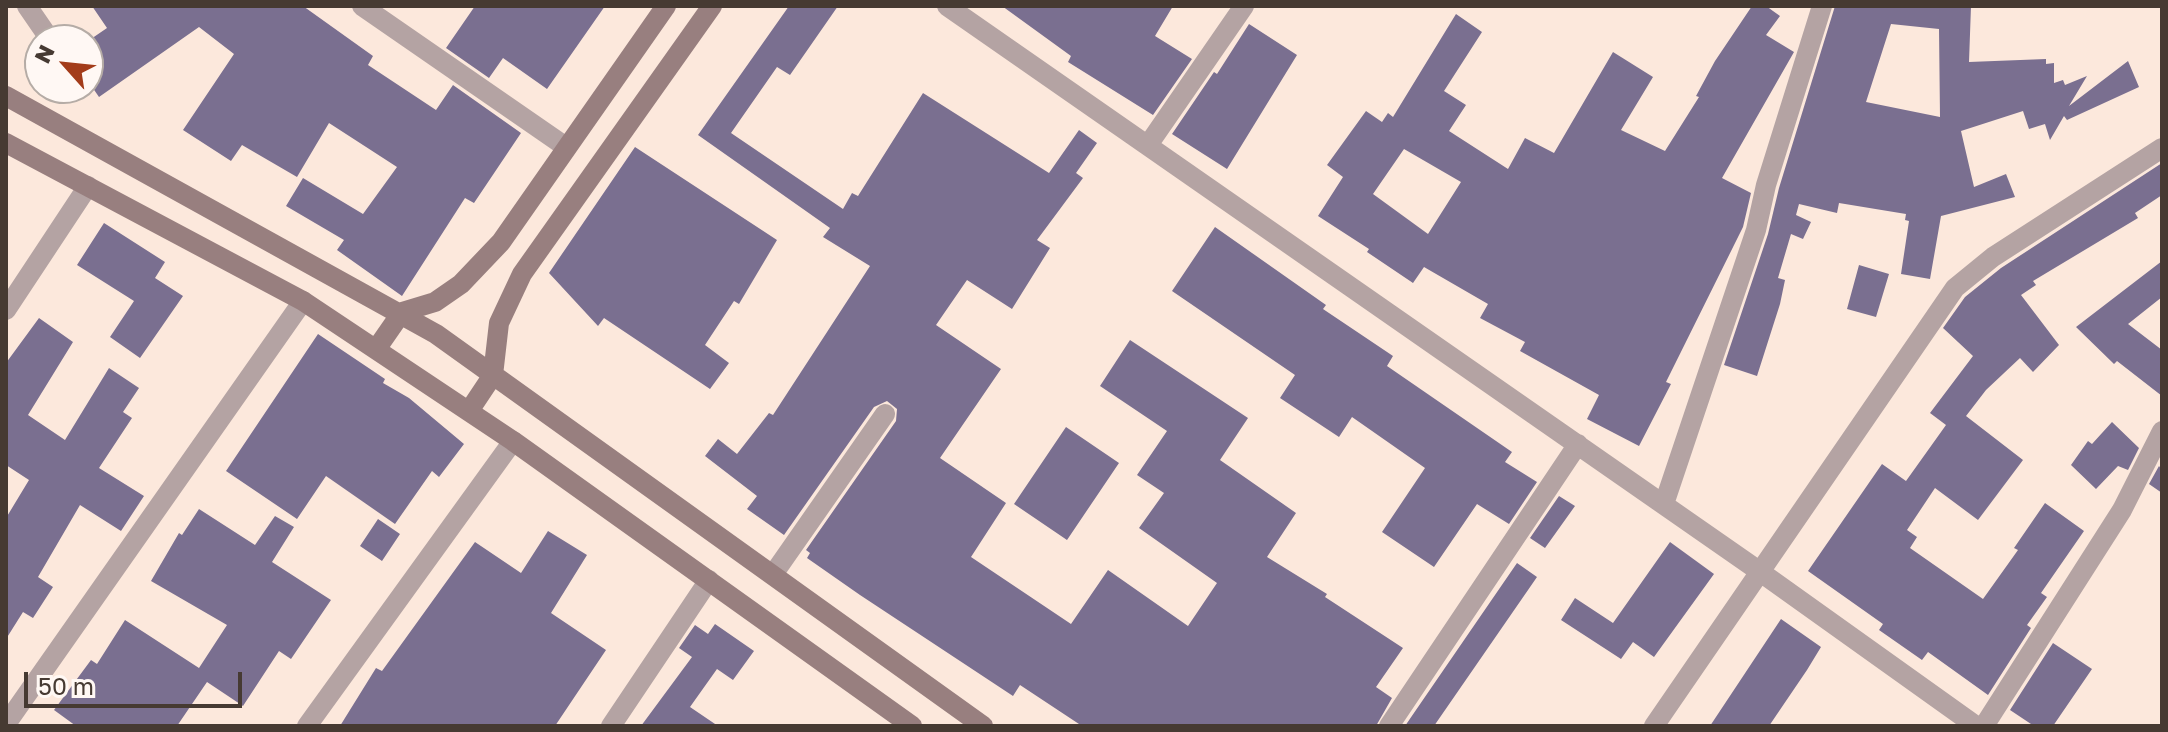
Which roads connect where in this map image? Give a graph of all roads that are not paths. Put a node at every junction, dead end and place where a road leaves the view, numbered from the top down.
1 (27, 6) edge
2 (362, 6) edge
3 (666, 6) edge
4 (712, 6) edge
5 (947, 6) edge
6 (1244, 6) edge
7 (1822, 6) edge
8 (39, 24) edge
9 (6, 96) edge
10 (6, 143) edge
11 (1148, 145) junction
12 (566, 147) junction
13 (2162, 148) edge
14 (88, 186) junction
15 (303, 301) junction
16 (6, 310) edge
17 (402, 312) junction
18 (377, 348) junction
19 (493, 375) junction
20 (469, 411) junction
21 (885, 414) dead end
22 (2162, 431) edge
23 (513, 441) junction
24 (1578, 444) junction
25 (1664, 504) junction
26 (1759, 571) junction
27 (774, 573) junction
28 (709, 580) junction
29 (903, 723) edge
30 (6, 724) edge
31 (307, 726) edge
32 (611, 726) edge
33 (983, 726) edge
34 (1389, 726) edge
35 (1654, 726) edge
36 (1976, 726) edge
37 (1984, 726) edge

1 - 8 street
2 - 12 street
3 - 12 street
4 - 19 street
5 - 11 street
6 - 11 street
7 - 25 street
9 - 17 street
10 - 14 street
11 - 24 street
12 - 17 street
13 - 26 street
14 - 15 street
14 - 16 street
15 - 18 street
15 - 30 street
17 - 18 street
17 - 19 street
18 - 20 street
19 - 20 street
19 - 27 street
20 - 23 street
21 - 27 street
22 - 37 street
23 - 28 street
23 - 31 street
24 - 25 street
24 - 34 street
25 - 26 street
26 - 35 street
26 - 36 street
27 - 33 street
28 - 29 street
28 - 32 street

